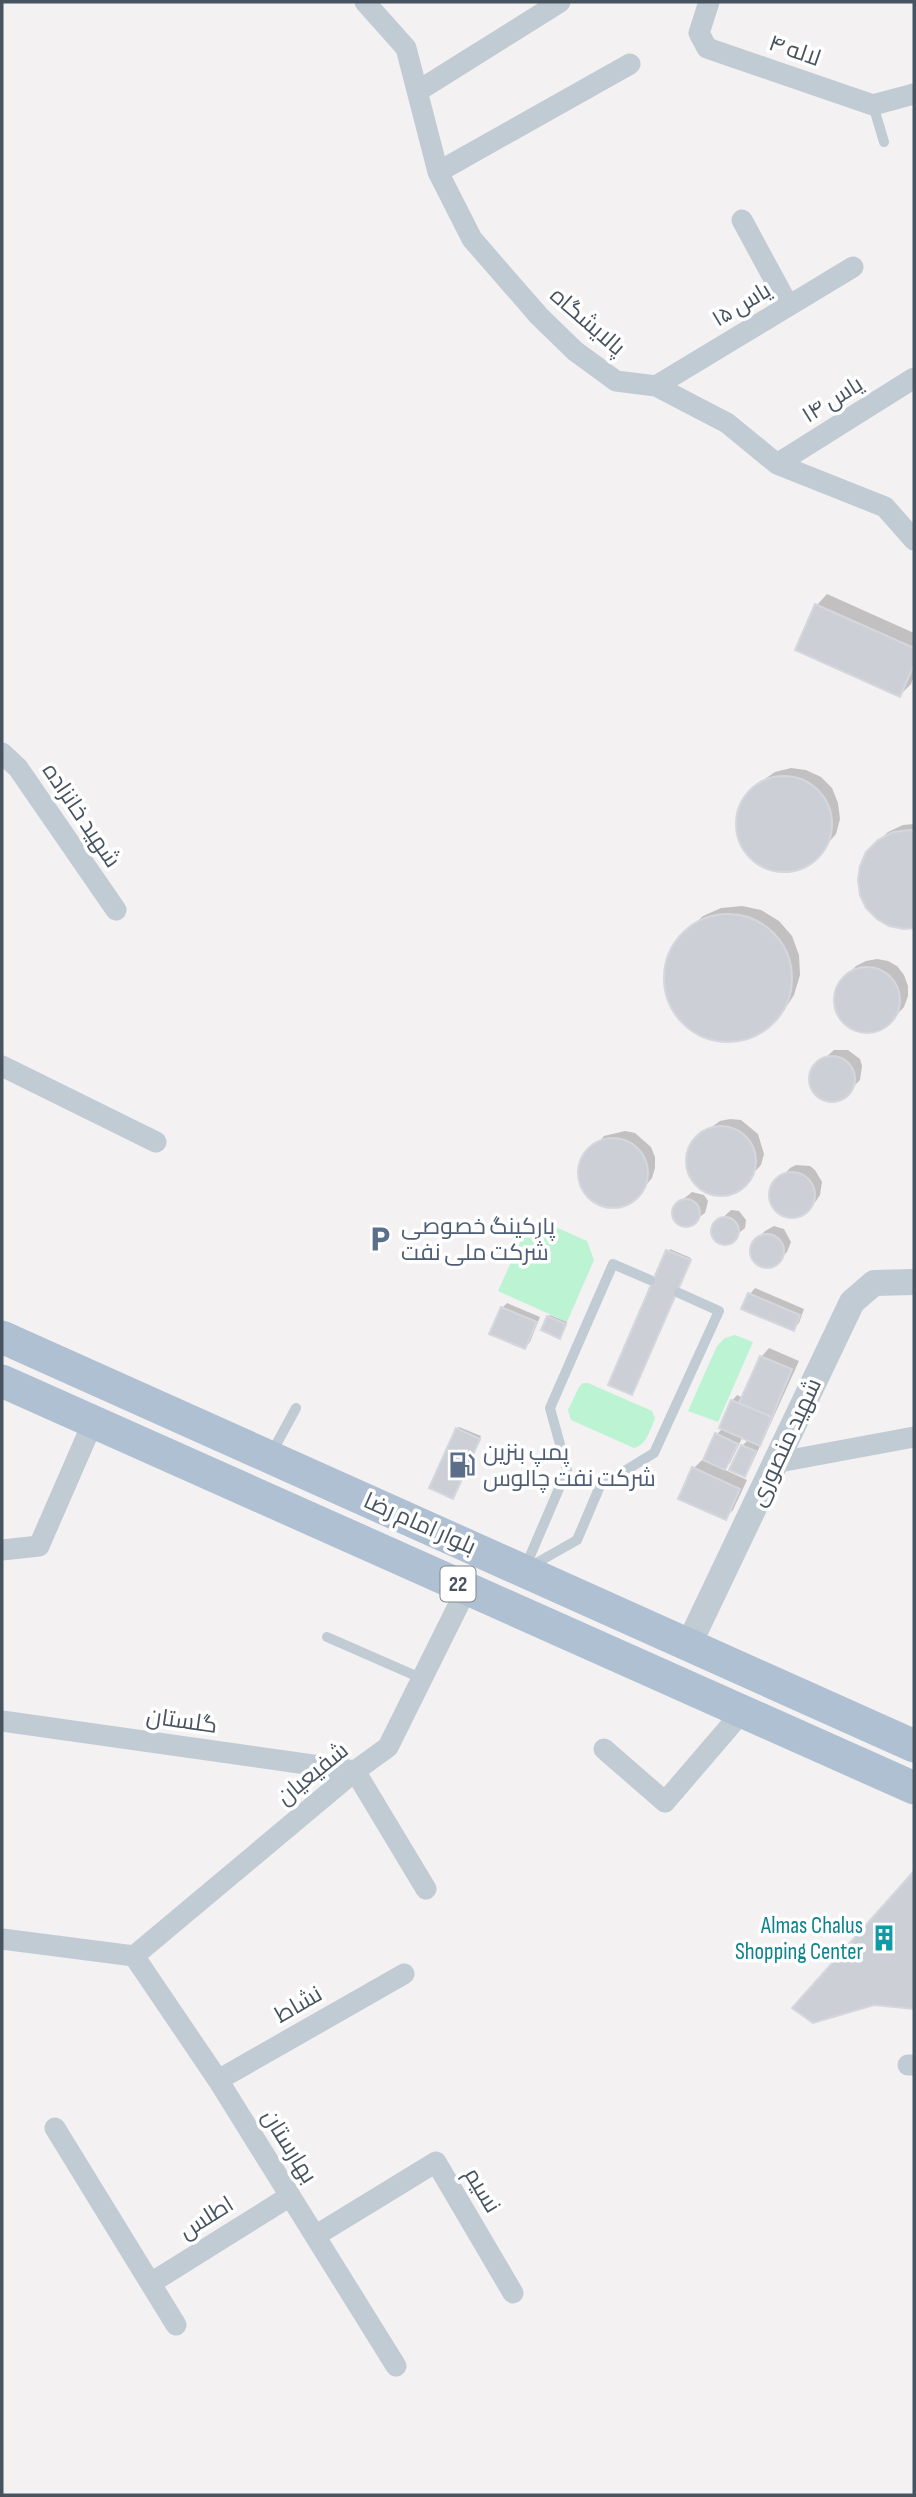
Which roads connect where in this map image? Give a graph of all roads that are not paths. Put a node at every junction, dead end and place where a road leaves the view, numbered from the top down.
1 (365, 2) edge
2 (560, 2) edge
3 (709, 2) edge
4 (630, 64) dead end
5 (418, 91) junction
6 (914, 93) edge
7 (873, 105) junction
8 (884, 142) dead end
9 (438, 172) junction
10 (742, 220) dead end
11 (853, 267) dead end
12 (788, 305) junction
13 (914, 378) edge
14 (656, 386) junction
15 (777, 464) junction
16 (914, 540) edge
17 (2, 753) edge
18 (116, 910) dead end
19 (2, 1066) edge
20 (156, 1142) dead end
21 (650, 1280) dead end
22 (914, 1282) edge
23 (679, 1293) dead end
24 (2, 1336) edge
25 (2, 1381) edge
26 (296, 1408) dead end
27 (93, 1422) junction
28 (914, 1437) edge
29 (270, 1457) junction
30 (774, 1464) junction
31 (254, 1494) junction
32 (2, 1550) edge
33 (524, 1570) junction
34 (467, 1588) junction
35 (509, 1606) junction
36 (327, 1637) dead end
37 (689, 1644) junction
38 (422, 1679) junction
39 (743, 1711) junction
40 (2, 1721) edge
41 (914, 1746) edge
42 (604, 1749) dead end
43 (355, 1771) junction
44 (914, 1788) edge
45 (426, 1889) dead end
46 (2, 1939) edge
47 (134, 1956) junction
48 (404, 1974) dead end
49 (218, 2080) junction
50 (55, 2128) dead end
51 (290, 2196) junction
52 (315, 2236) junction
53 (150, 2283) junction
54 (513, 2293) dead end
55 (176, 2325) dead end
56 (396, 2366) dead end

1 - 5 street, پالایشگاه
2 - 5 street
3 - 7 street, لاله ۴
4 - 9 street
5 - 9 street, پالایشگاه
6 - 7 street
7 - 8 lane
9 - 14 street, پالایشگاه
10 - 12 street
11 - 12 street, یاس ۱۵
12 - 14 street, یاس ۱۵
13 - 15 street, یاس ۱۴
14 - 15 street, پالایشگاه
15 - 16 street, پالایشگاه
17 - 18 street, شهید خانزاده
19 - 20 street
21 - 33 lane
22 - 30 street, شهید منصوری
23 - 33 lane
24 - 29 main road, بلوار امام رضا
25 - 27 main road, بلوار امام رضا / 22
26 - 29 lane
27 - 31 main road, بلوار امام رضا / 22
27 - 32 street
28 - 30 street
29 - 31 main road
29 - 33 main road, بلوار امام رضا
30 - 37 street, شهید منصوری
31 - 34 main road, بلوار امام رضا / 22
33 - 35 main road
33 - 37 main road, بلوار امام رضا
34 - 35 main road, بلوار امام رضا / 22
34 - 38 street, شفیعیان
35 - 39 main road, بلوار امام رضا / 22
36 - 38 lane
37 - 41 main road, بلوار امام رضا
38 - 43 street, شفیعیان
39 - 42 street
39 - 44 main road, بلوار امام رضا / 22
40 - 43 street, گلستان
43 - 45 street
43 - 47 street, شفیعیان
46 - 47 street
47 - 49 street, بهارستان
48 - 49 street, نشاط
49 - 51 street, بهارستان
50 - 53 street
51 - 52 street, بهارستان
51 - 53 street, اطلس
52 - 54 street, نسیم
52 - 56 street, بهارستان
53 - 55 street

